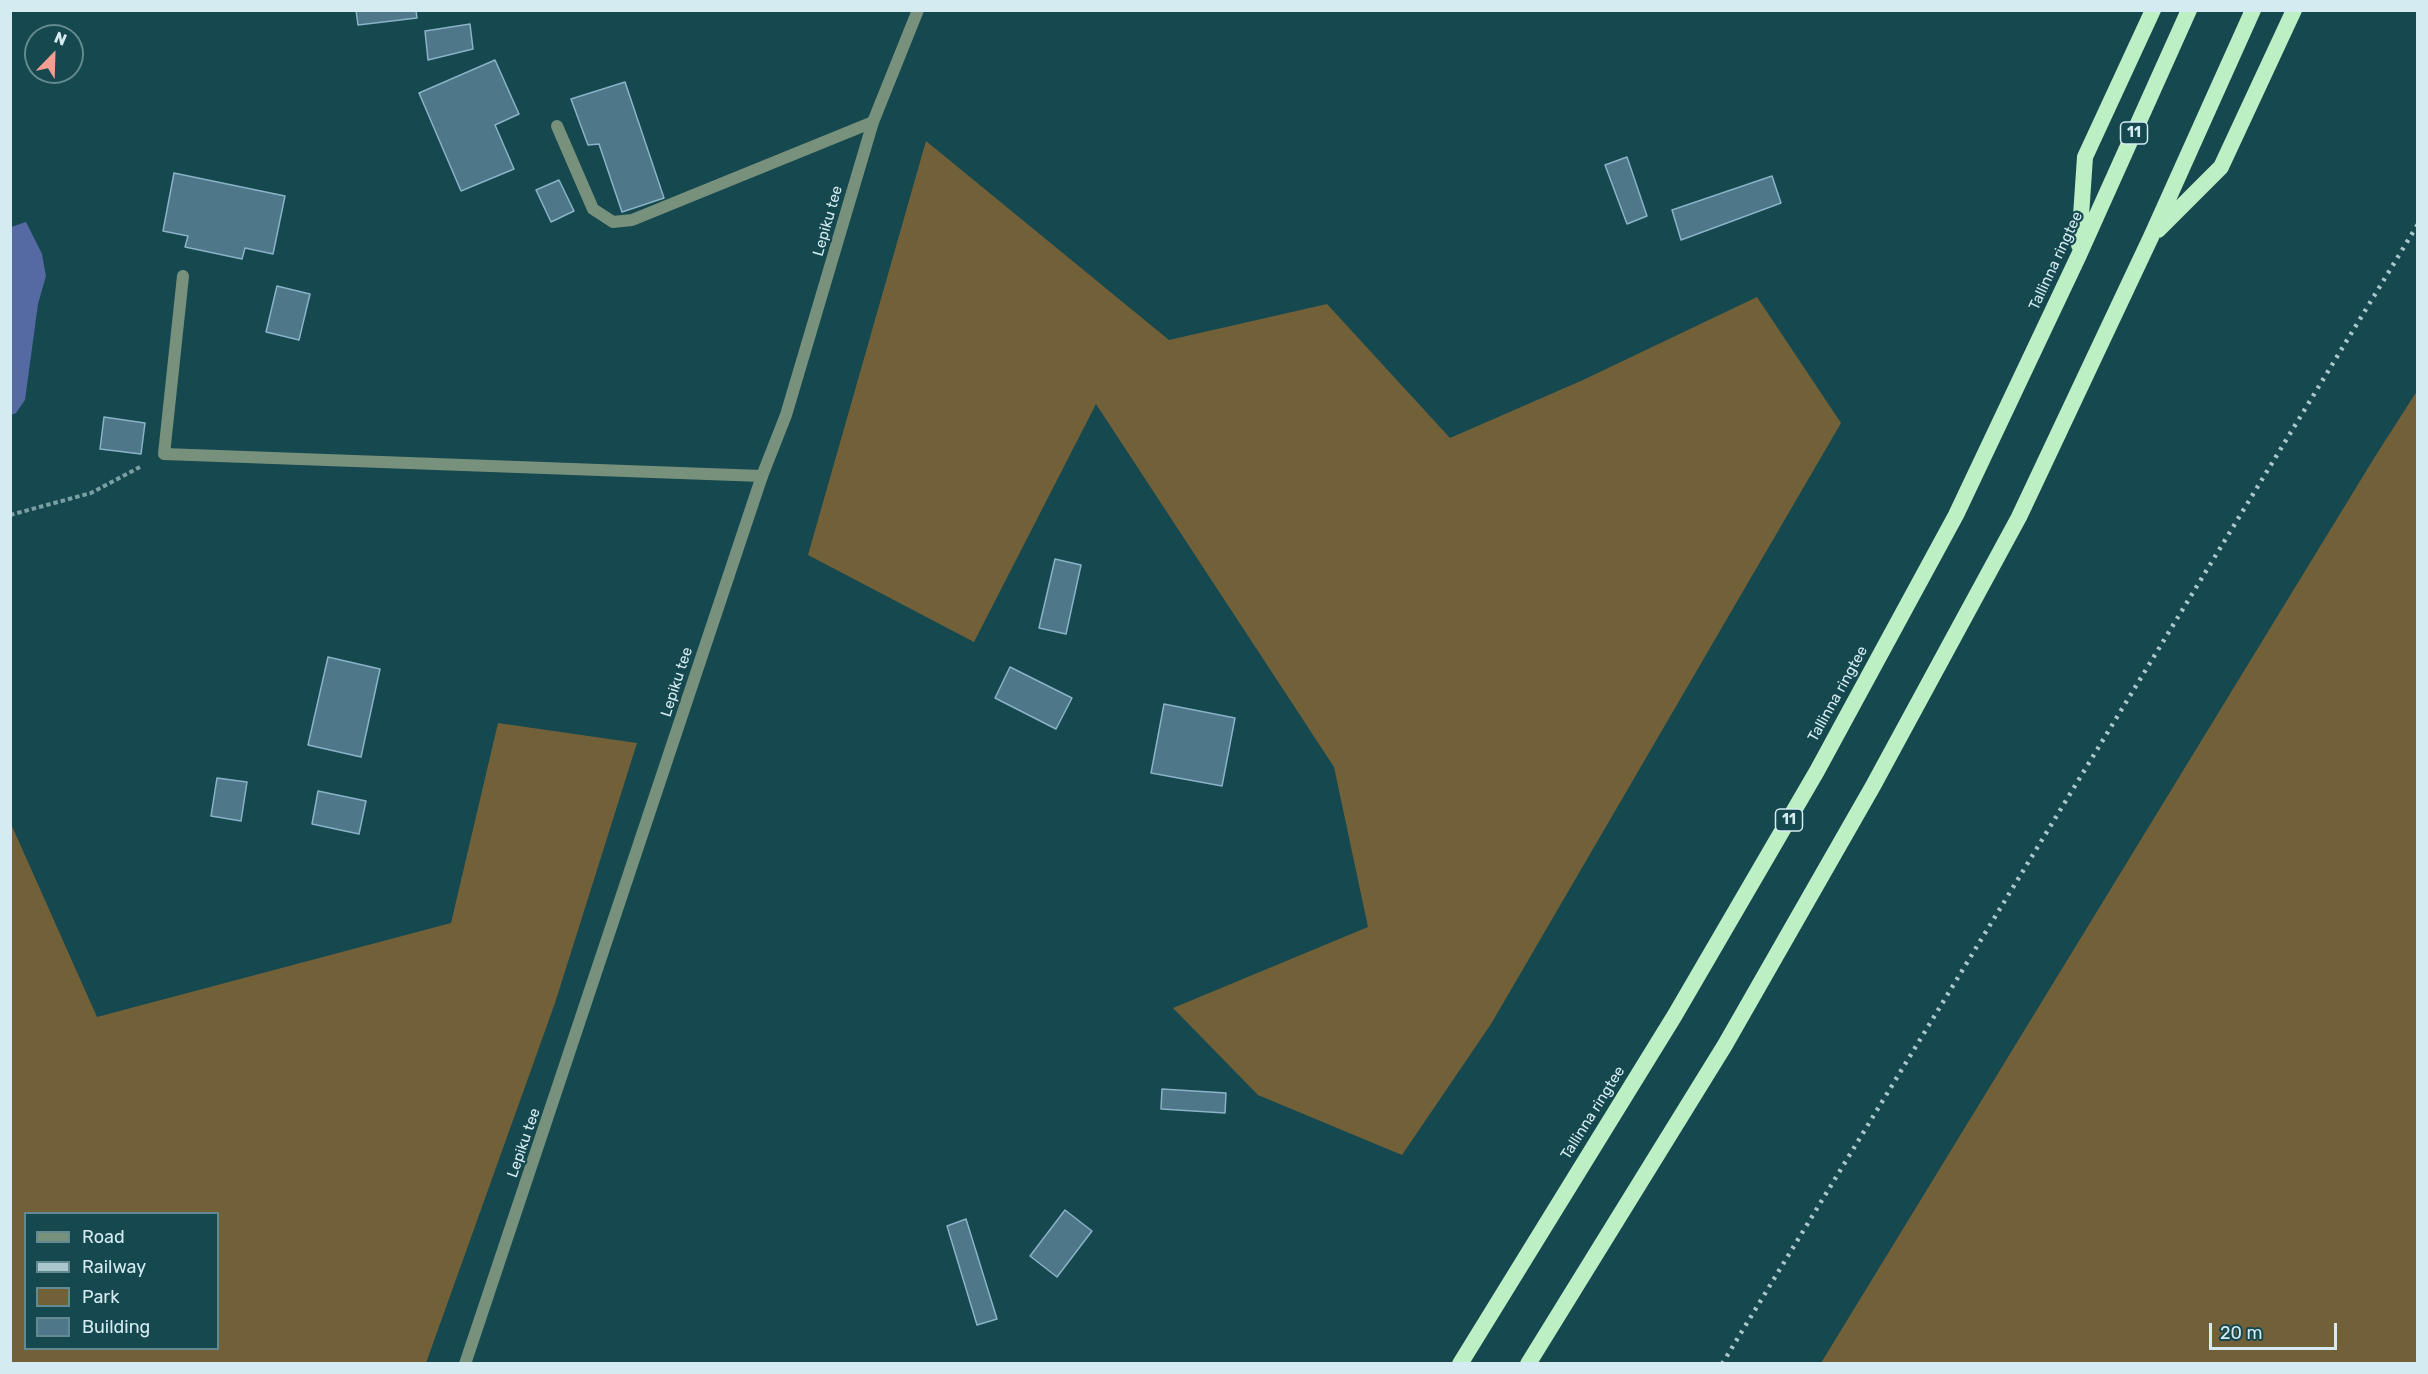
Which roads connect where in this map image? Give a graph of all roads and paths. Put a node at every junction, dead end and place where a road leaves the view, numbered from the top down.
1 (918, 10) edge
2 (2152, 10) edge
3 (2189, 10) edge
4 (2253, 10) edge
5 (2294, 10) edge
6 (873, 122) junction
7 (557, 126) dead end
8 (2151, 237) junction
9 (2079, 255) junction
10 (183, 276) dead end
11 (164, 454) junction
12 (762, 476) junction
13 (10, 515) edge
14 (465, 1364) edge
15 (1460, 1364) edge
16 (1528, 1364) edge

1 - 6 street, Lepiku tee
2 - 9 highway
3 - 9 highway, Tallinna ringtee / 11
4 - 8 highway
5 - 8 highway
6 - 7 street
6 - 12 street, Lepiku tee
8 - 16 highway
9 - 15 highway, Tallinna ringtee / 11
10 - 11 street
11 - 12 street
11 - 13 path
12 - 14 street, Lepiku tee

